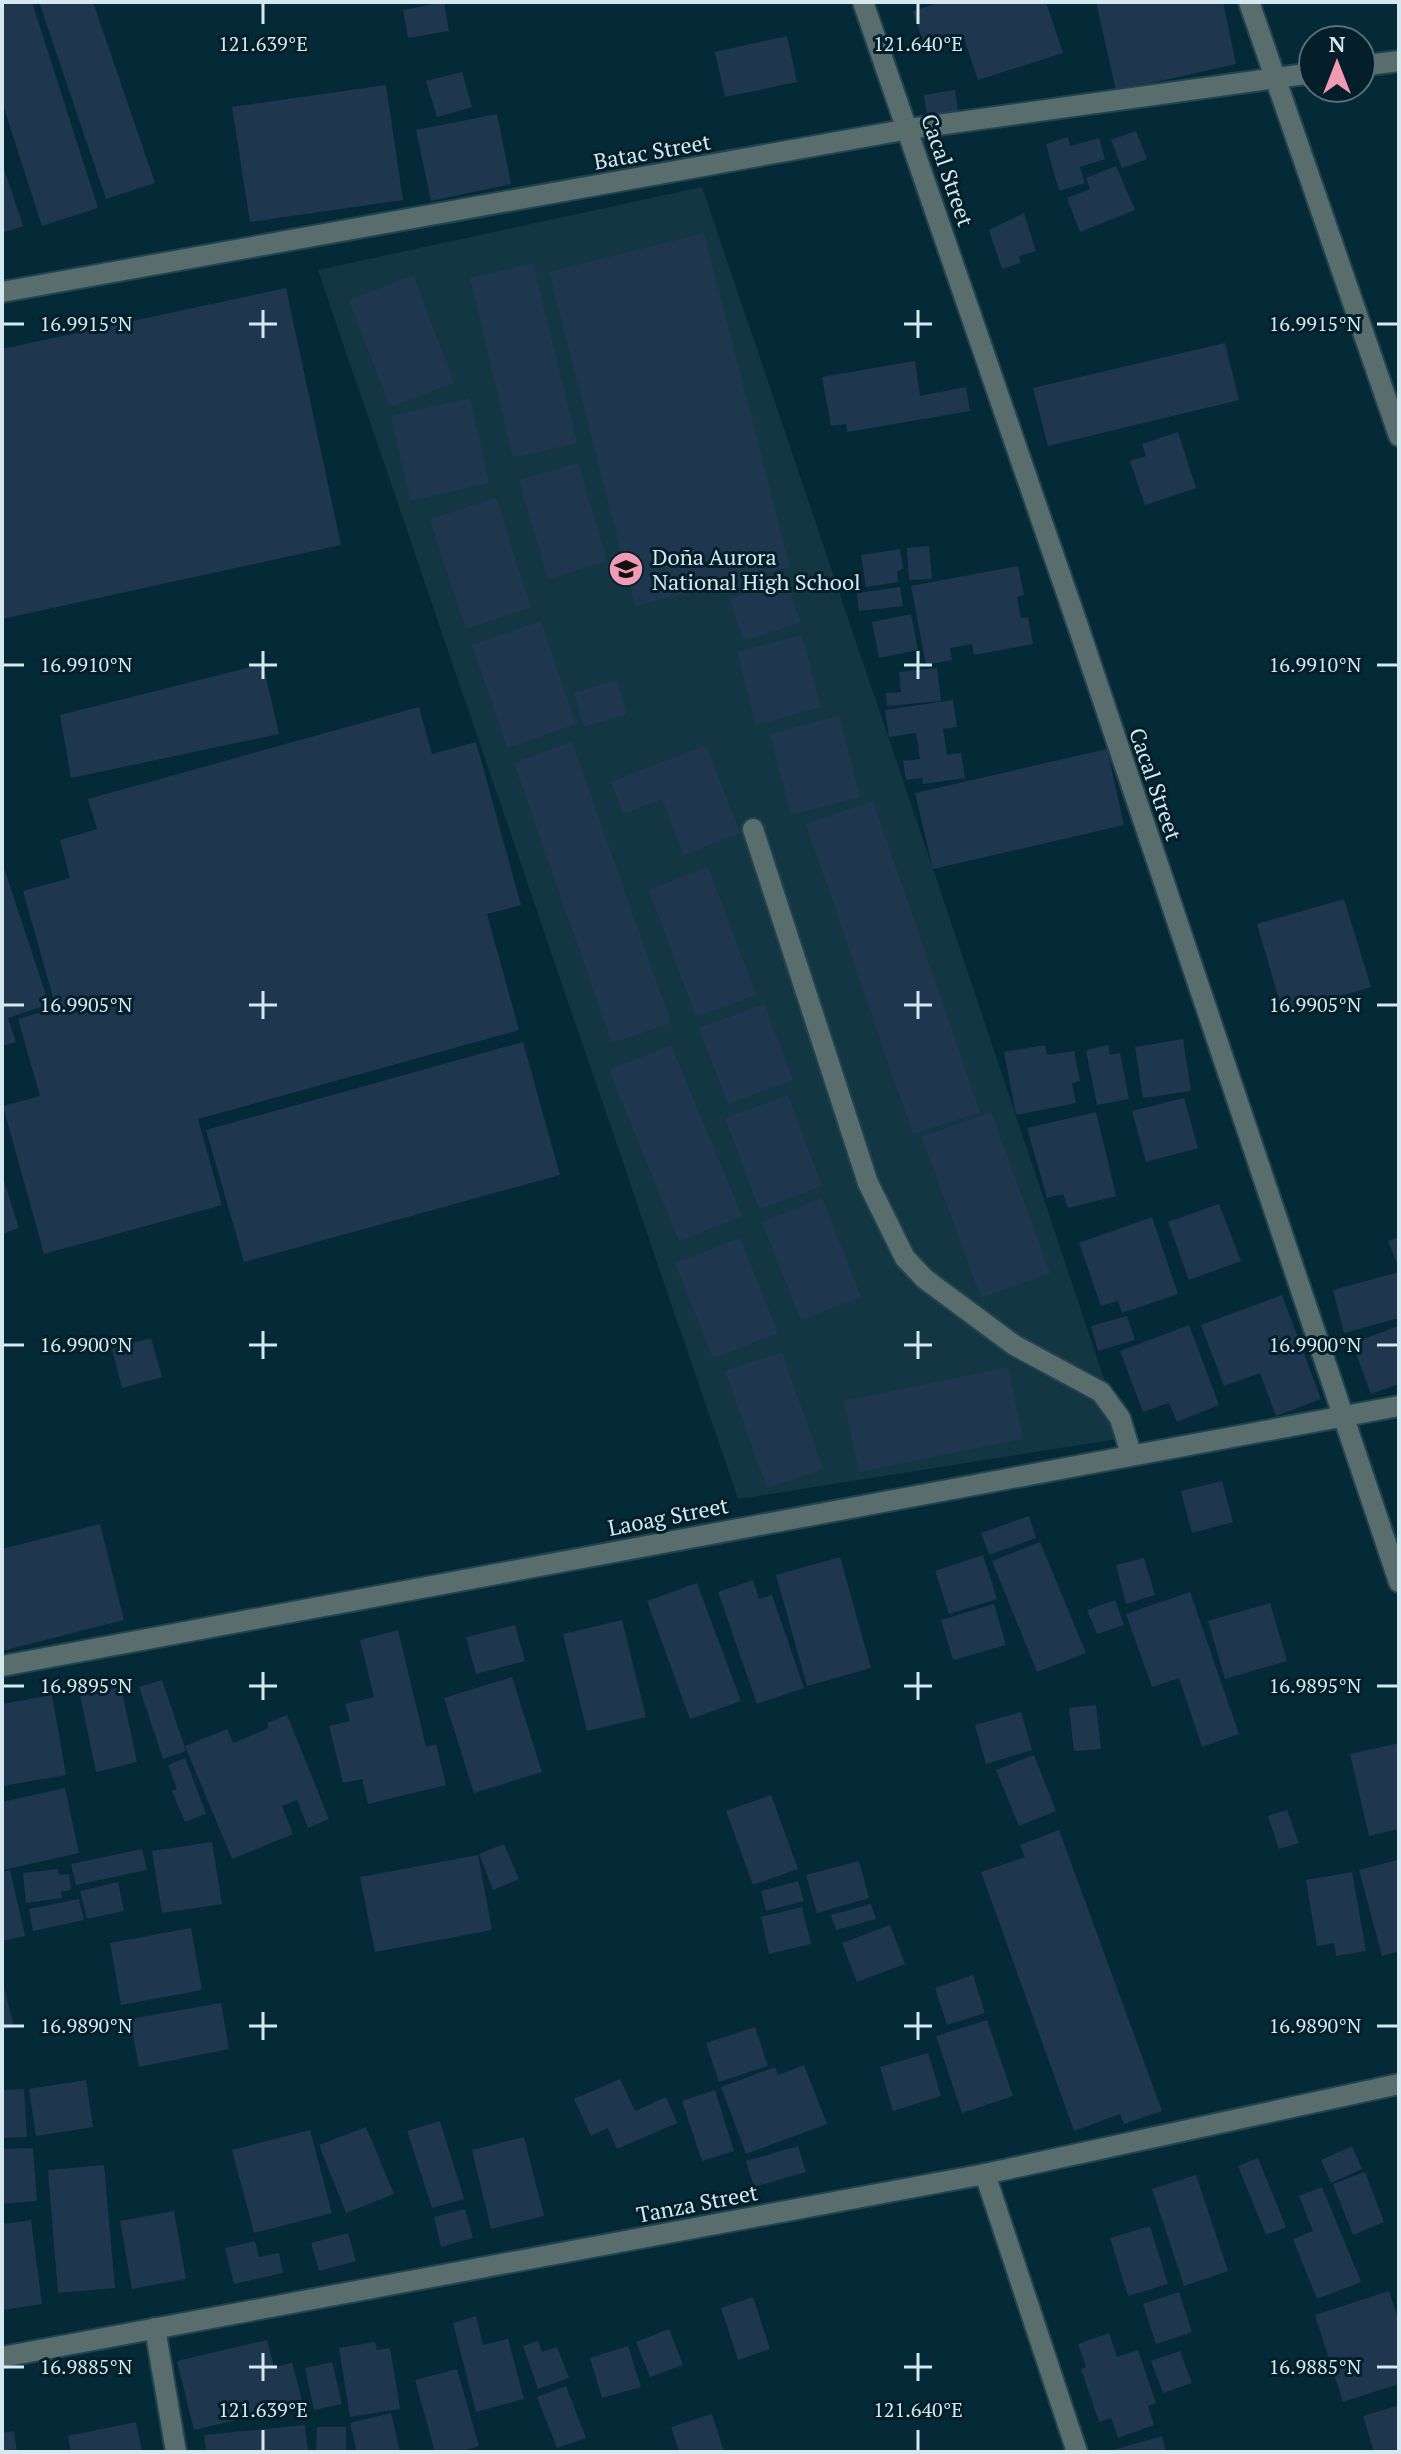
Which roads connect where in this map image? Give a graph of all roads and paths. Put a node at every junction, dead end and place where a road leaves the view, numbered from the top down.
1 (863, 2) edge
2 (1249, 2) edge
3 (1399, 61) edge
4 (1377, 64) edge
5 (1297, 75) edge
6 (1276, 78) junction
7 (909, 129) junction
8 (2, 292) edge
9 (1399, 436) edge
10 (753, 829) dead end
11 (1399, 1406) edge
12 (1344, 1418) junction
13 (1131, 1454) junction
14 (1399, 1582) edge
15 (2, 1666) edge
16 (1399, 2084) edge
17 (985, 2174) junction
18 (155, 2328) junction
19 (2, 2357) edge
20 (176, 2452) edge
21 (1077, 2452) edge

1 - 7 street, Cacal Street
2 - 6 street
3 - 4 street
5 - 6 street, Batac Street
6 - 7 street, Batac Street
6 - 9 street
7 - 8 street, Batac Street
7 - 12 street, Cacal Street
10 - 13 street
11 - 12 street, Laoag Street
12 - 13 street, Laoag Street
12 - 14 street, Cacal Street
13 - 15 street, Laoag Street
16 - 17 street, Tanza Street
17 - 18 street, Tanza Street
17 - 21 street
18 - 19 street, Tanza Street
18 - 20 street

